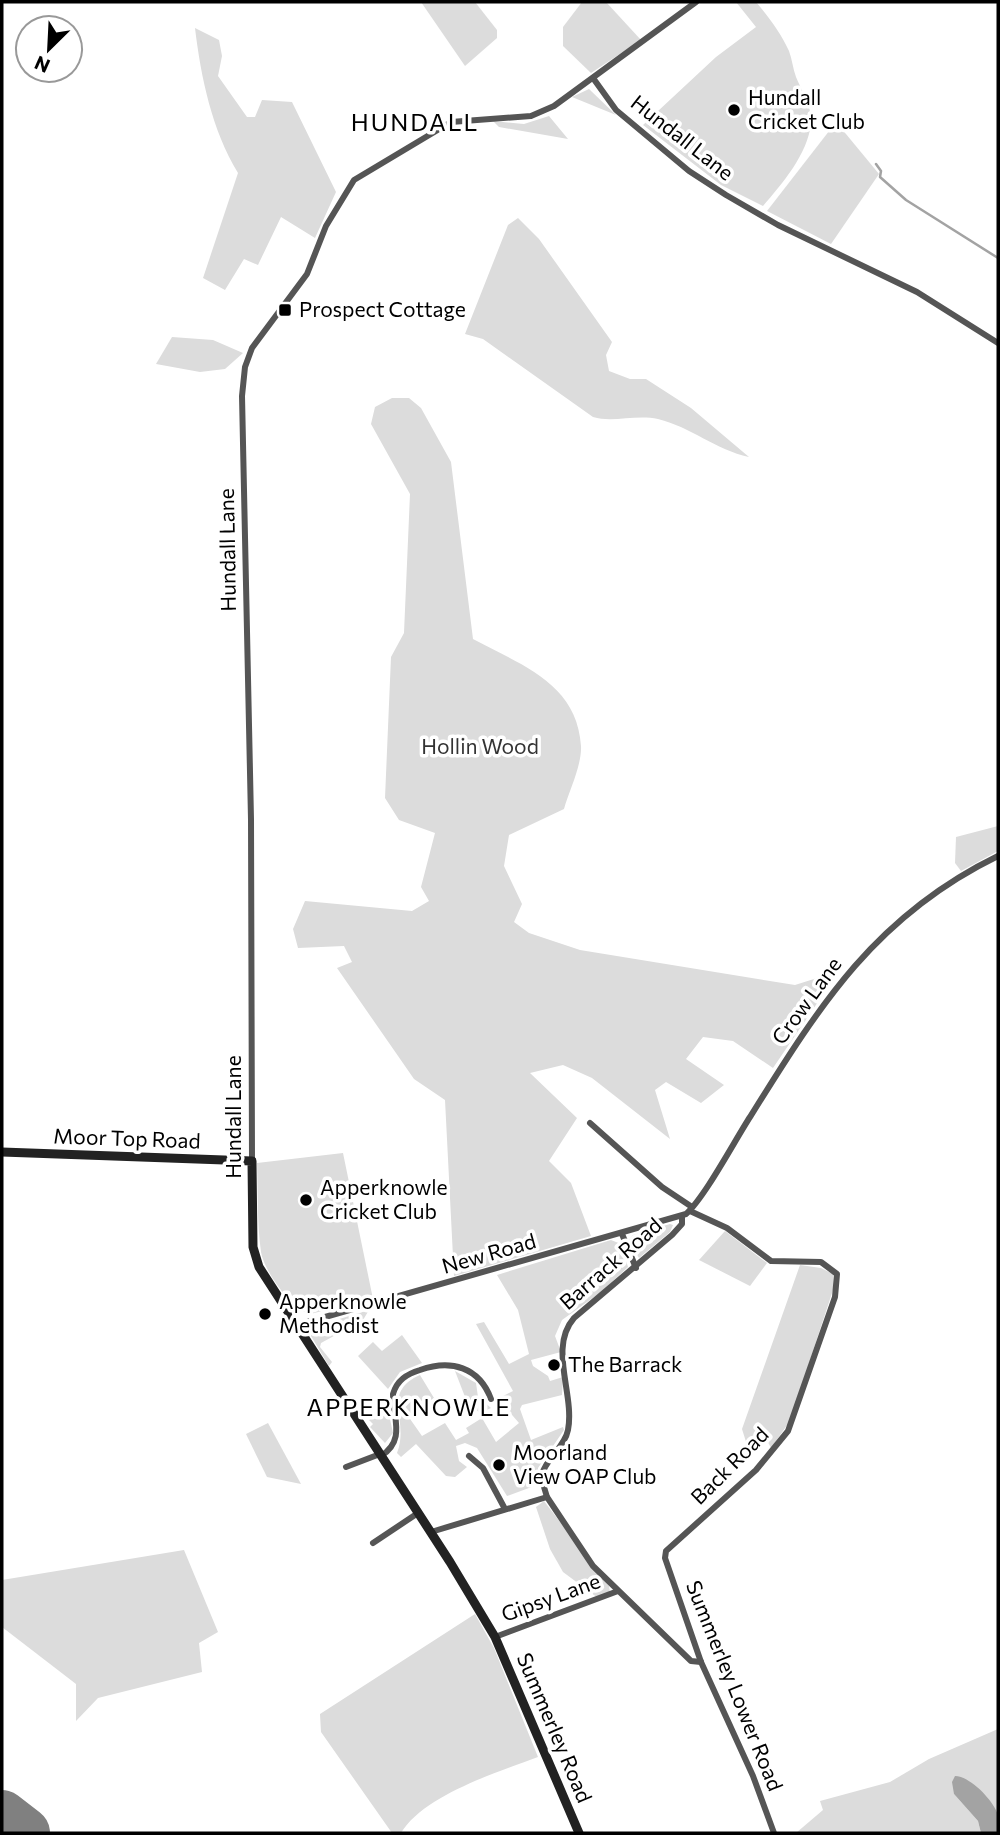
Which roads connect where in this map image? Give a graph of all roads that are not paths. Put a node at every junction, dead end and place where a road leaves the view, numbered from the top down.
1 (696, 2) edge
2 (593, 78) junction
3 (998, 343) edge
4 (998, 856) edge
5 (590, 1123) dead end
6 (2, 1152) edge
7 (252, 1161) junction
8 (691, 1209) junction
9 (682, 1217) junction
10 (622, 1234) junction
11 (636, 1268) junction
12 (297, 1325) junction
13 (481, 1396) dead end
14 (380, 1455) junction
15 (469, 1456) dead end
16 (346, 1468) dead end
17 (547, 1497) junction
18 (505, 1509) junction
19 (418, 1513) junction
20 (431, 1532) junction
21 (373, 1543) dead end
22 (666, 1551) joint
23 (618, 1591) junction
24 (495, 1637) junction
25 (701, 1662) junction
26 (579, 1833) edge
27 (774, 1833) edge

1 - 2 street
2 - 3 street, Hundall Lane
2 - 7 street, Hundall Lane
4 - 8 street, Crow Lane
5 - 8 street
6 - 7 street, Moor Top Road
7 - 12 street, Hundall Lane
8 - 9 street, New Road
8 - 22 street, Back Road
9 - 10 street, New Road
9 - 11 street, Barrack Road
10 - 11 street
10 - 12 street, New Road
11 - 17 street, Barrack Road
12 - 14 street, Hundall Lane
13 - 14 street
14 - 16 street
14 - 19 street, Hundall Lane
15 - 18 street
17 - 18 street
17 - 23 street
18 - 20 street
19 - 20 street, Hundall Lane
19 - 21 street
20 - 24 street, Hundall Lane
22 - 25 street, Summerley Lower Road
23 - 24 street, Gipsy Lane
23 - 25 street
24 - 26 street, Summerley Road
25 - 27 street, Summerley Lower Road

